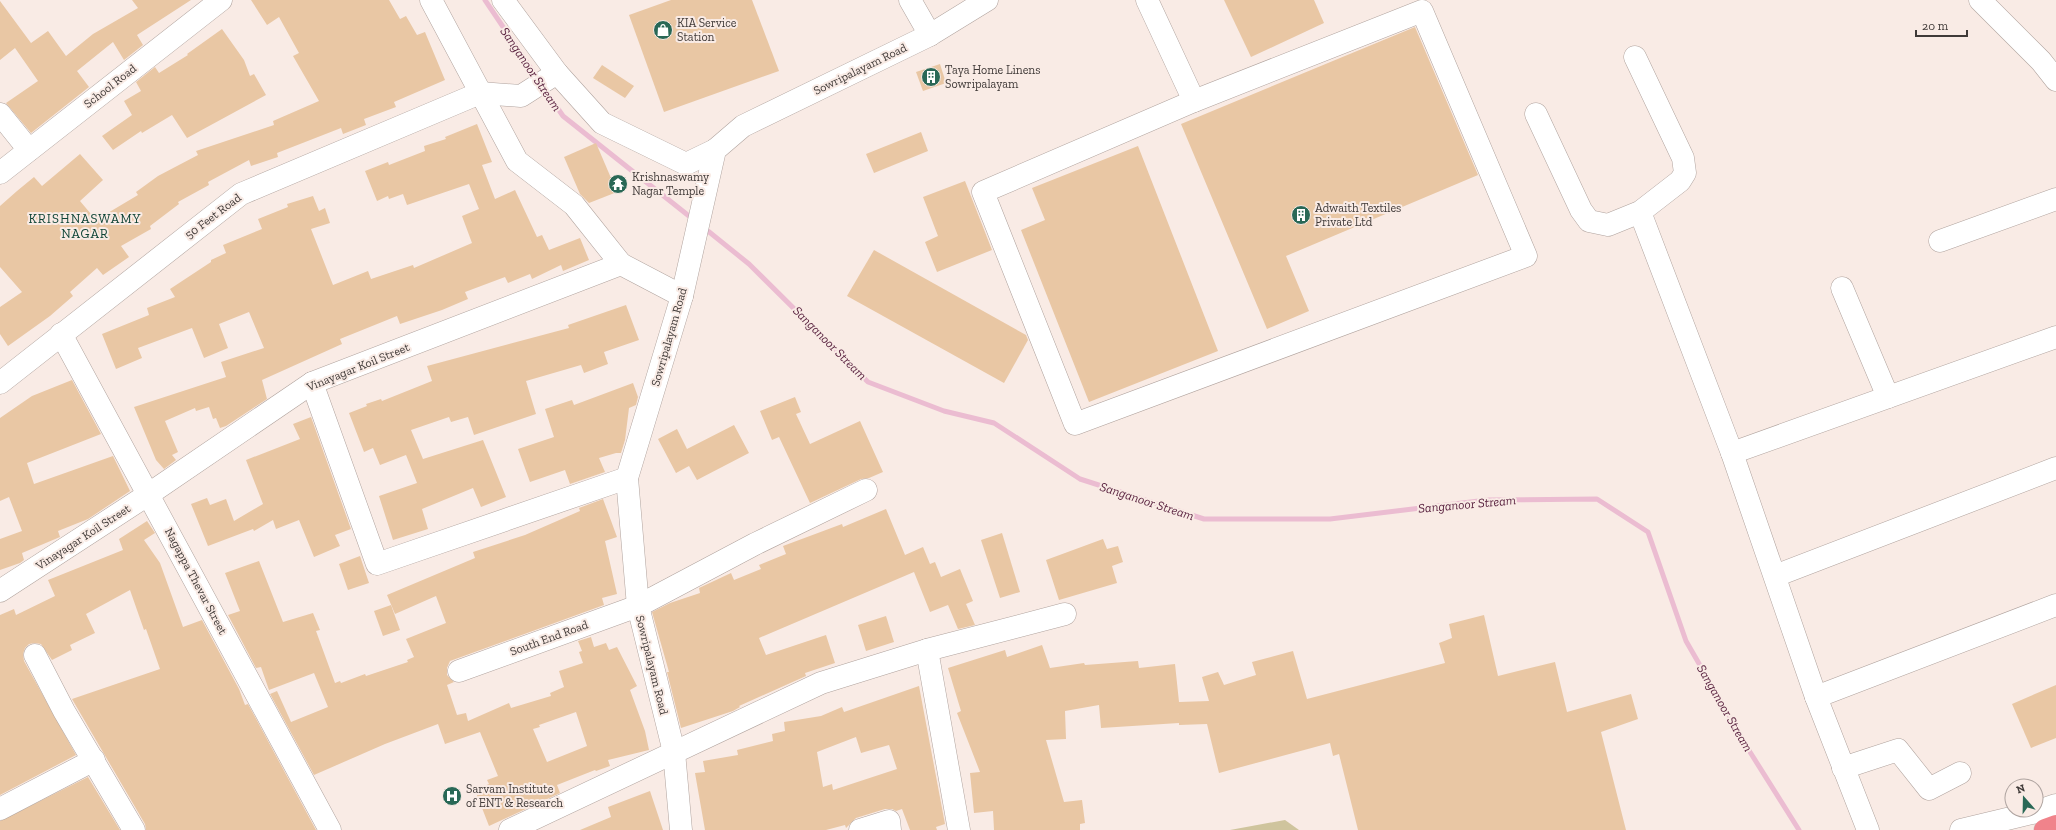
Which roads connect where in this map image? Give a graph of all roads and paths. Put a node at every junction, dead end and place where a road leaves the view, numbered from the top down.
1 (221, 0) edge
2 (431, 0) edge
3 (503, 0) edge
4 (910, 0) edge
5 (987, 0) edge
6 (1147, 0) edge
7 (1980, 0) edge
8 (930, 35) junction
9 (1635, 57) dead end
10 (557, 73) junction
11 (2056, 80) edge
12 (480, 93) junction
13 (1194, 101) junction
14 (0, 114) edge
15 (1536, 114) dead end
16 (29, 150) junction
17 (715, 150) junction
18 (0, 173) edge
19 (2056, 199) edge
20 (1640, 212) junction
21 (1940, 241) dead end
22 (621, 264) junction
23 (1842, 288) dead end
24 (682, 296) junction
25 (60, 334) junction
26 (2056, 337) edge
27 (0, 383) edge
28 (312, 383) junction
29 (1888, 397) junction
30 (1732, 453) junction
31 (2056, 468) edge
32 (627, 478) junction
33 (866, 490) dead end
34 (149, 494) junction
35 (1775, 576) junction
36 (0, 591) edge
37 (2056, 605) edge
38 (638, 606) junction
39 (1065, 614) dead end
40 (927, 650) junction
41 (35, 655) dead end
42 (460, 671) dead end
43 (1816, 697) junction
44 (674, 752) junction
45 (94, 760) junction
46 (1843, 768) junction
47 (1960, 773) dead end
48 (2056, 804) edge
49 (0, 809) edge
50 (2056, 826) edge
51 (134, 830) edge
52 (330, 830) edge
53 (510, 830) edge
54 (681, 830) edge
55 (860, 830) edge
56 (890, 830) edge
57 (959, 830) edge
58 (1868, 830) edge
59 (1961, 830) edge
60 (2045, 830) edge

1 - 16 street, School Road
2 - 12 street
3 - 10 street
4 - 8 street
5 - 8 street, Sowripalayam Road
6 - 13 street
7 - 11 street
8 - 17 street, Sowripalayam Road
9 - 20 street
10 - 12 street
10 - 17 street
12 - 22 street
12 - 25 street, 50 Feet Road
13 - 13 street
14 - 16 street
15 - 20 street
16 - 18 street, School Road
17 - 24 street, Sowripalayam Road
19 - 21 street
20 - 30 street
22 - 24 street
22 - 28 street, Vinayagar Koil Street
23 - 29 street
24 - 32 street, Sowripalayam Road
25 - 27 street, 50 Feet Road
25 - 34 street, Nagappa Thevar Street
26 - 29 street
28 - 32 street
28 - 34 street, Vinayagar Koil Street
29 - 30 street
30 - 35 street
31 - 35 street
32 - 38 street, Sowripalayam Road
33 - 38 street, South End Road
34 - 36 street, Vinayagar Koil Street
34 - 52 street, Nagappa Thevar Street
35 - 43 street
37 - 43 street
38 - 42 street, South End Road
38 - 44 street, Sowripalayam Road
39 - 40 street
40 - 44 street
40 - 57 street
41 - 45 street
43 - 46 street
44 - 53 street
44 - 54 street, Sowripalayam Road
45 - 49 street
45 - 51 street
46 - 47 street
46 - 58 street
48 - 59 street
50 - 60 highway
55 - 56 street

